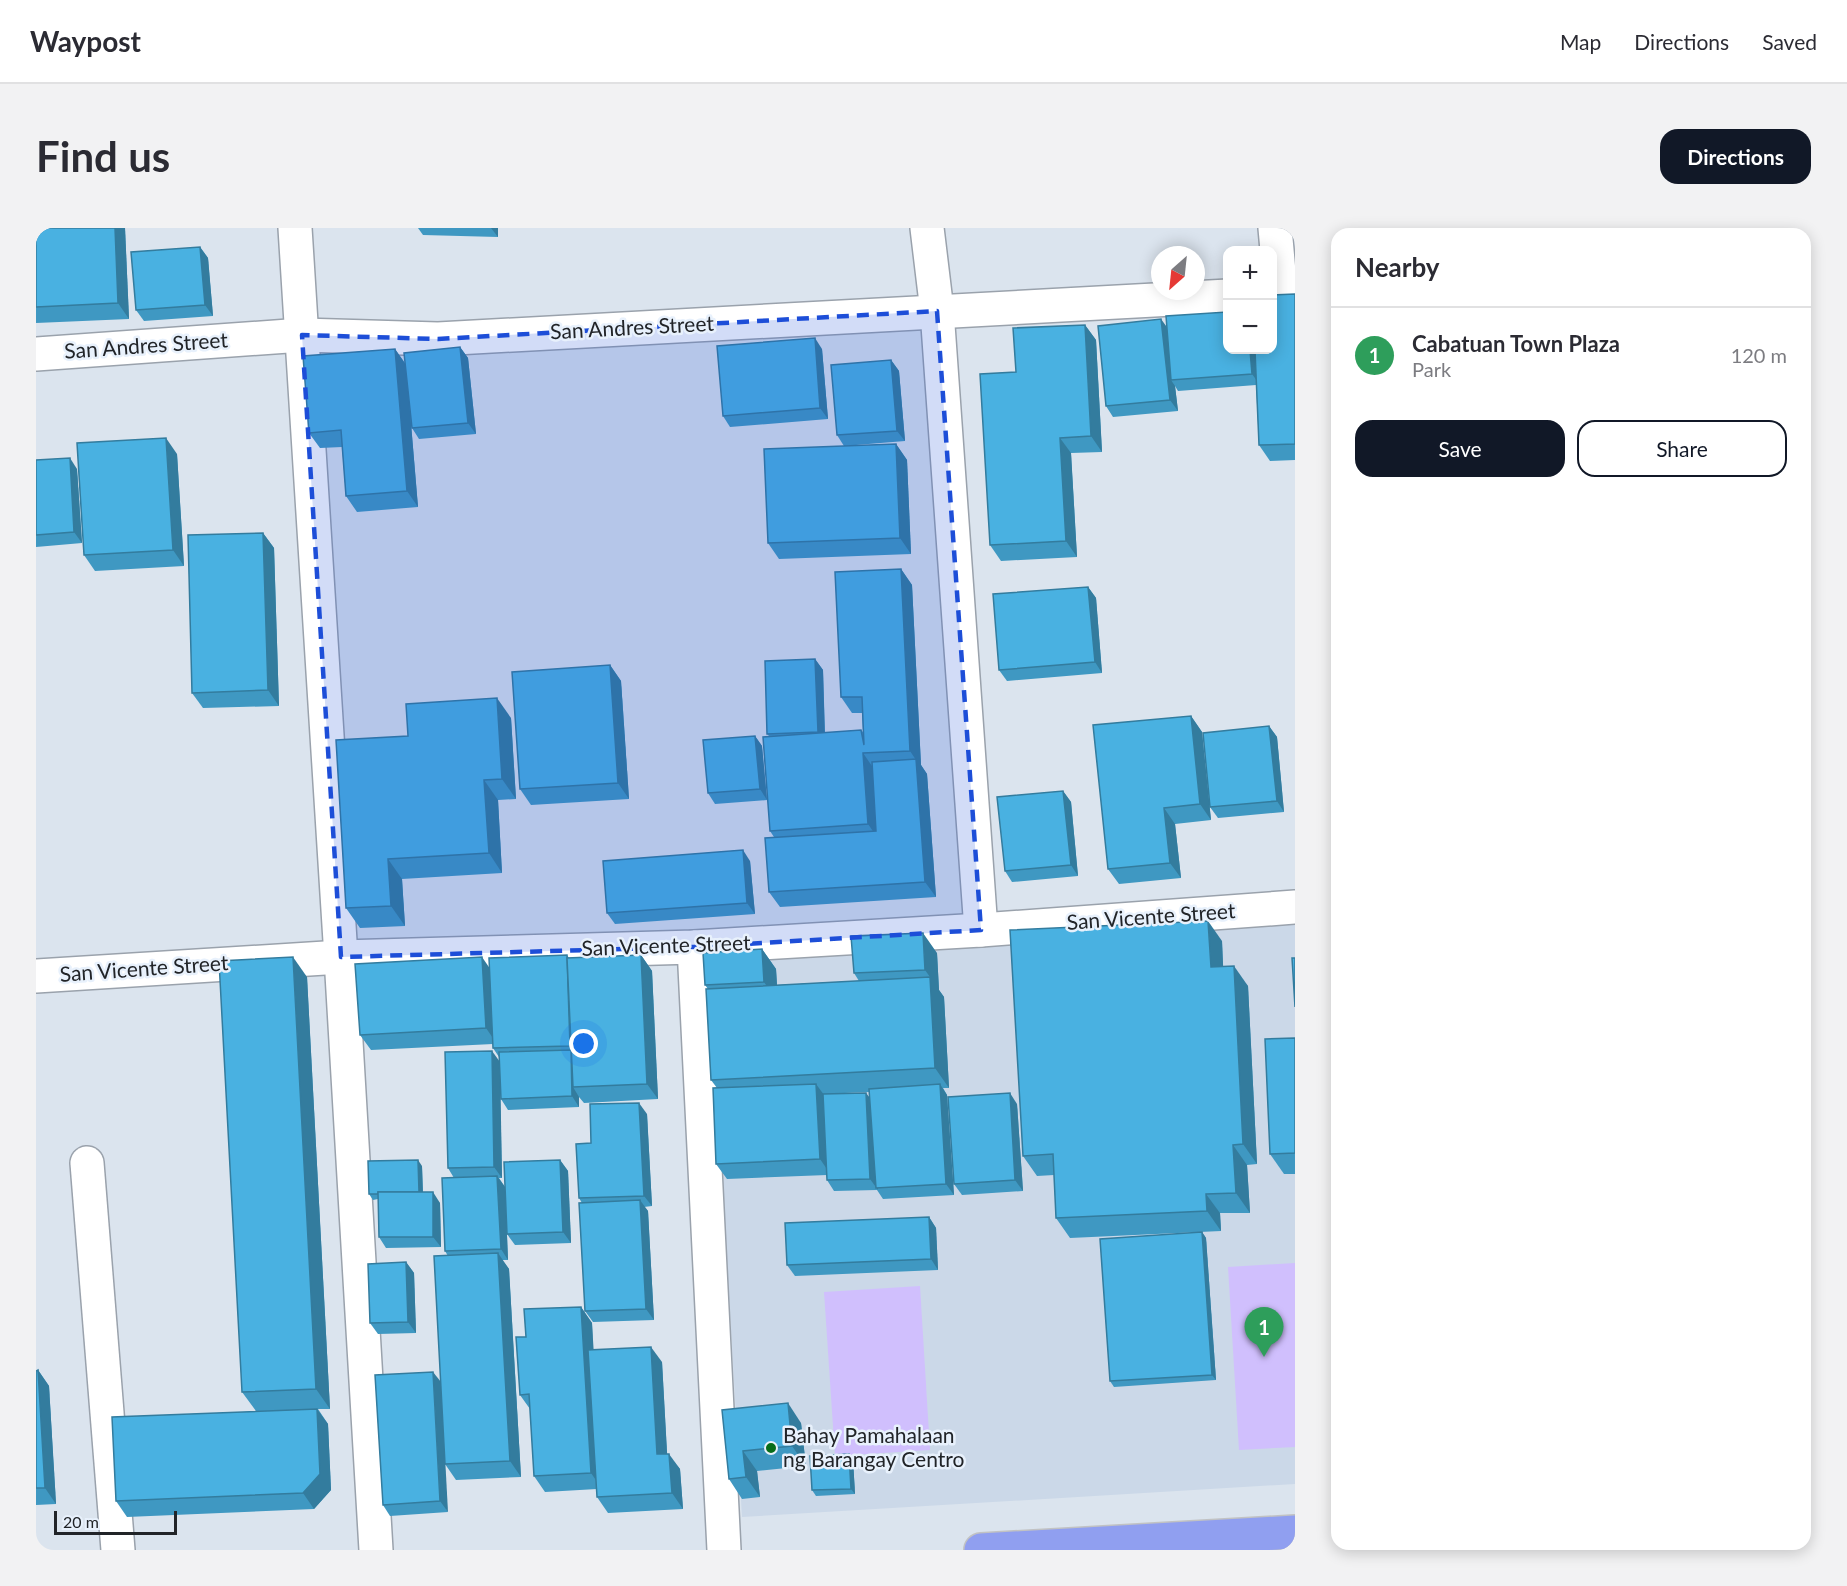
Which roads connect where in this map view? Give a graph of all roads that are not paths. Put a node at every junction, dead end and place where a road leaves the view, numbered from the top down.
1 (295, 228) edge
2 (927, 228) edge
3 (1275, 228) edge
4 (1283, 294) edge
5 (1223, 296) edge
6 (937, 311) junction
7 (302, 335) junction
8 (36, 354) edge
9 (1295, 907) edge
10 (981, 930) junction
11 (694, 947) junction
12 (341, 957) junction
13 (36, 976) edge
14 (87, 1162) dead end
15 (1295, 1532) edge
16 (118, 1550) edge
17 (376, 1550) edge
18 (724, 1550) edge
19 (981, 1550) edge

1 - 7 street
2 - 6 street
3 - 4 street
5 - 6 street, San Andres Street
6 - 7 street, San Andres Street
6 - 10 street
7 - 8 street, San Andres Street
7 - 12 street
9 - 10 street, San Vicente Street
10 - 11 street, San Vicente Street
11 - 12 street, San Vicente Street
11 - 18 street
12 - 13 street, San Vicente Street
12 - 17 street
14 - 16 street
15 - 19 highway

